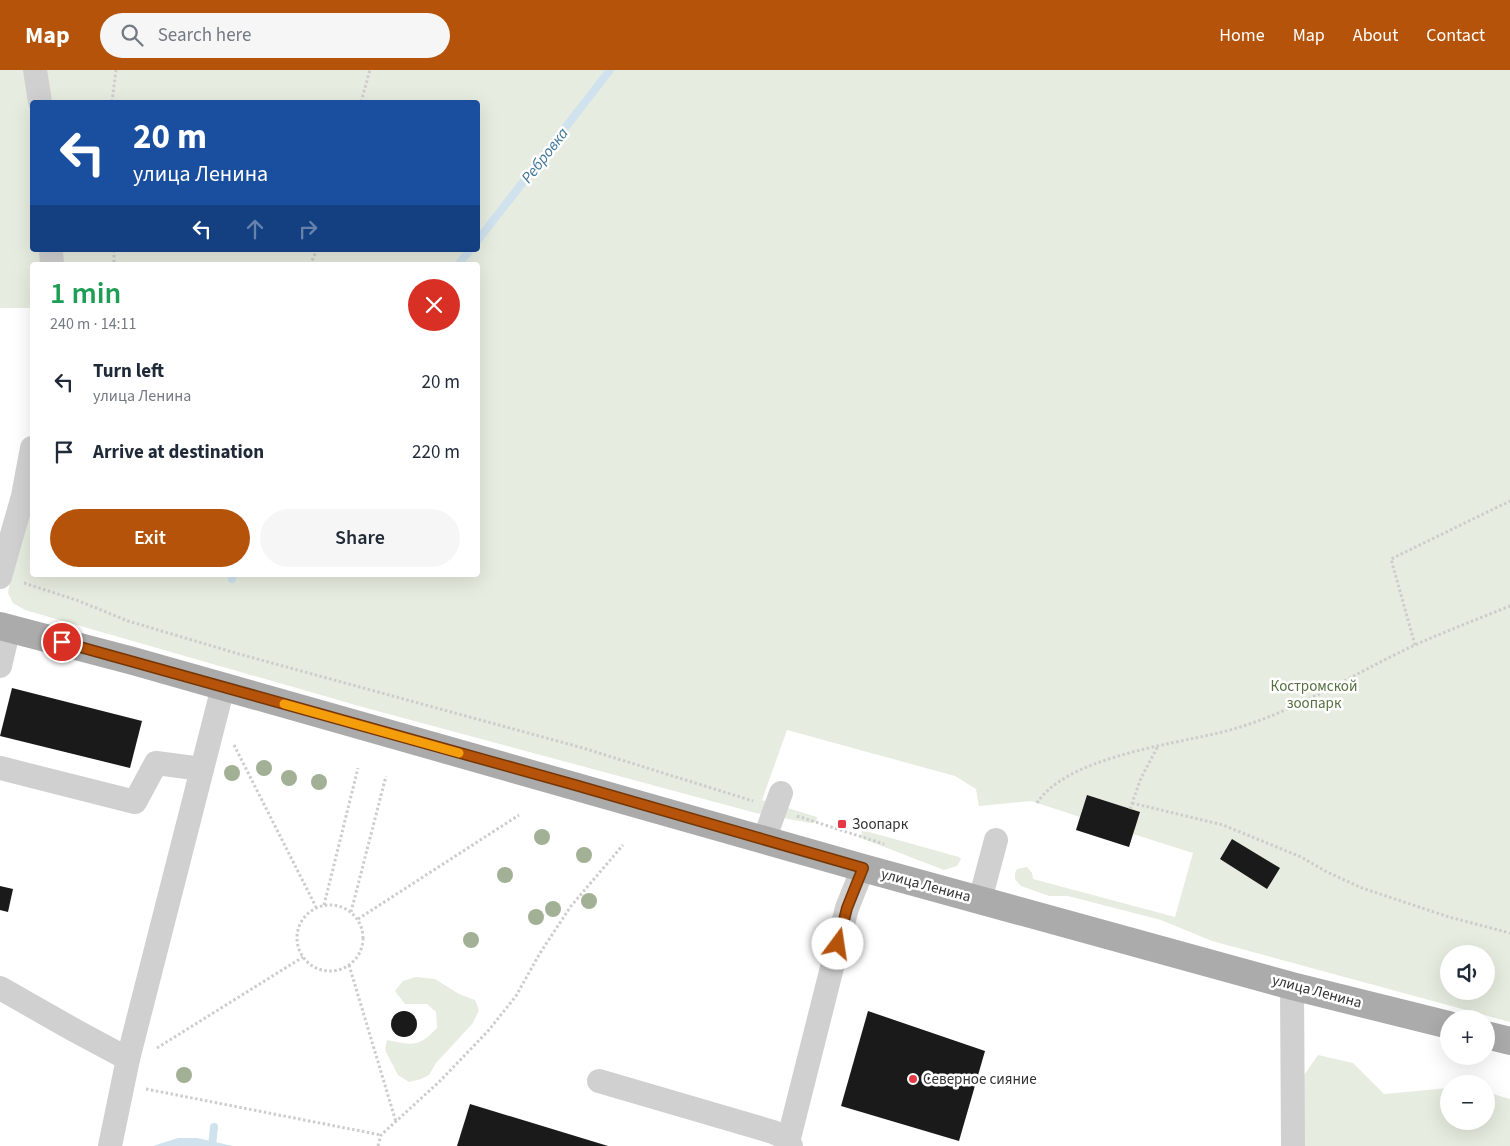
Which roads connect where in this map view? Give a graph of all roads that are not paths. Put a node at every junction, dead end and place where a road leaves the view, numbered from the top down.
1 (35, 70) edge
2 (40, 100) edge
3 (30, 459) edge
4 (0, 576) edge
5 (5, 627) edge
6 (0, 666) edge
7 (223, 686) junction
8 (0, 768) edge
9 (202, 769) junction
10 (778, 801) road end
11 (764, 840) junction
12 (996, 840) dead end
13 (863, 868) junction
14 (980, 900) junction
15 (1292, 986) junction
16 (0, 988) edge
17 (1440, 1023) edge
18 (1495, 1037) edge
19 (1510, 1041) edge
20 (126, 1070) junction
21 (599, 1081) dead end
22 (790, 1144) edge
23 (110, 1146) edge
24 (1293, 1146) edge

1 - 2 street
3 - 4 street
5 - 6 street
5 - 7 main road, улица Ленина
7 - 9 street
7 - 11 main road, улица Ленина
8 - 9 street
9 - 20 street
10 - 11 street
11 - 13 main road, улица Ленина
12 - 14 street
13 - 14 main road, улица Ленина
13 - 22 street
14 - 15 main road, улица Ленина
15 - 17 main road, улица Ленина
15 - 24 street
16 - 20 street
18 - 19 main road
20 - 23 street
21 - 22 street

